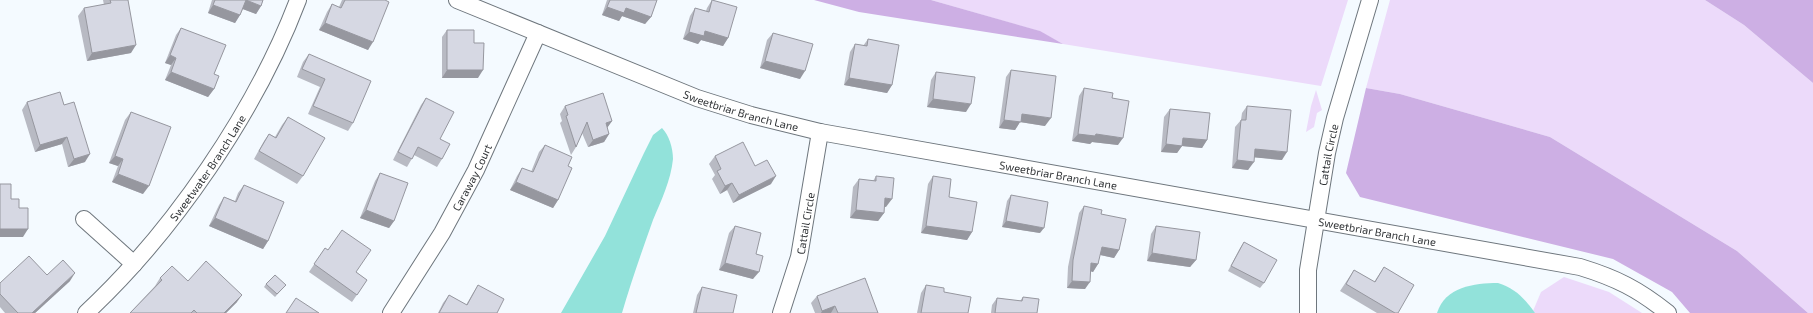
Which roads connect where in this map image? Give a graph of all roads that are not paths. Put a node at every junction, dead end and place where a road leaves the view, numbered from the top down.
1 (298, 0) edge
2 (457, 0) edge
3 (1370, 0) edge
4 (538, 33) junction
5 (820, 132) junction
6 (84, 219) dead end
7 (1315, 219) junction
8 (134, 264) junction
9 (86, 313) edge
10 (391, 313) edge
11 (782, 313) edge
12 (1308, 313) edge
13 (1668, 313) edge

1 - 8 street, Sweetwater Branch Lane
2 - 4 street, Sweetbriar Branch Lane
3 - 7 street, Cattail Circle
4 - 5 street, Sweetbriar Branch Lane
4 - 10 street, Caraway Court
5 - 7 street, Sweetbriar Branch Lane
5 - 11 street, Cattail Circle
6 - 8 street
7 - 12 street, Cattail Circle
7 - 13 street, Sweetbriar Branch Lane
8 - 9 street, Sweetwater Branch Lane

